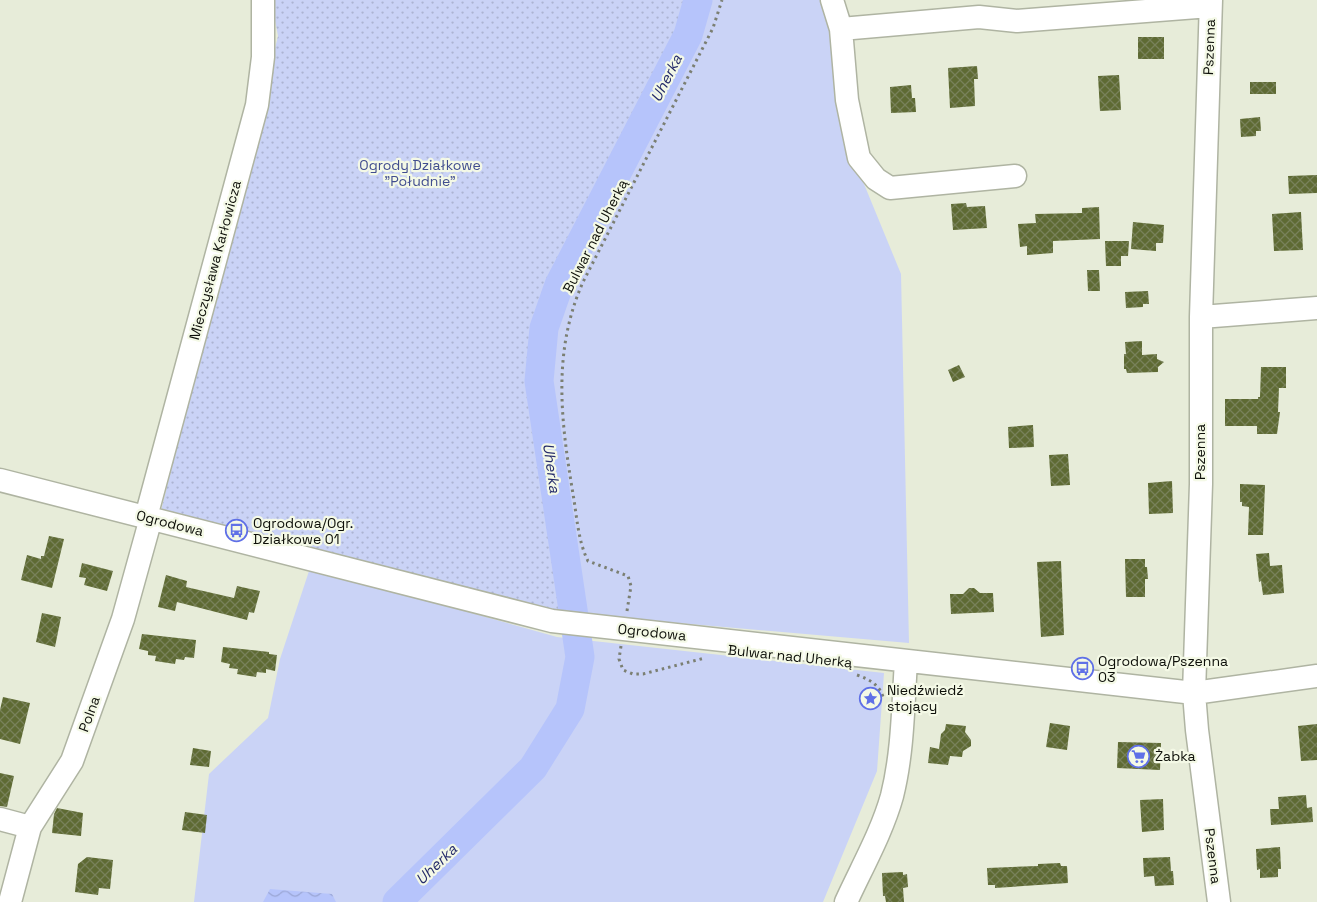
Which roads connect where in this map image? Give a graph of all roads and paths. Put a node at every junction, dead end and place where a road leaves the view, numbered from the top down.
1 (263, 0) edge
2 (722, 0) edge
3 (832, 0) edge
4 (1210, 3) edge
5 (978, 8) edge
6 (841, 29) junction
7 (1015, 176) dead end
8 (1317, 308) edge
9 (1201, 317) junction
10 (0, 480) edge
11 (149, 518) junction
12 (626, 619) dead end
13 (622, 639) dead end
14 (714, 659) dead end
15 (906, 661) junction
16 (849, 674) dead end
17 (1317, 676) edge
18 (1194, 693) junction
19 (887, 708) dead end
20 (0, 819) edge
21 (30, 827) junction
22 (10, 902) edge
23 (846, 902) edge
24 (1219, 902) edge

1 - 11 street, Mieczysława Karłowicza
2 - 12 path, Bulwar nad Uherką
3 - 6 street
4 - 5 street
4 - 9 street, Pszenna
5 - 6 street
6 - 7 street
8 - 9 street
9 - 18 street, Pszenna
10 - 11 street, Ogrodowa
11 - 15 street, Ogrodowa
11 - 21 street, Polna
13 - 14 path, Bulwar nad Uherką
15 - 18 street, Ogrodowa
15 - 23 street
16 - 19 path, Bulwar nad Uherką
17 - 18 street, Ogrodowa
18 - 24 street, Pszenna
20 - 21 street
21 - 22 street, Polna

